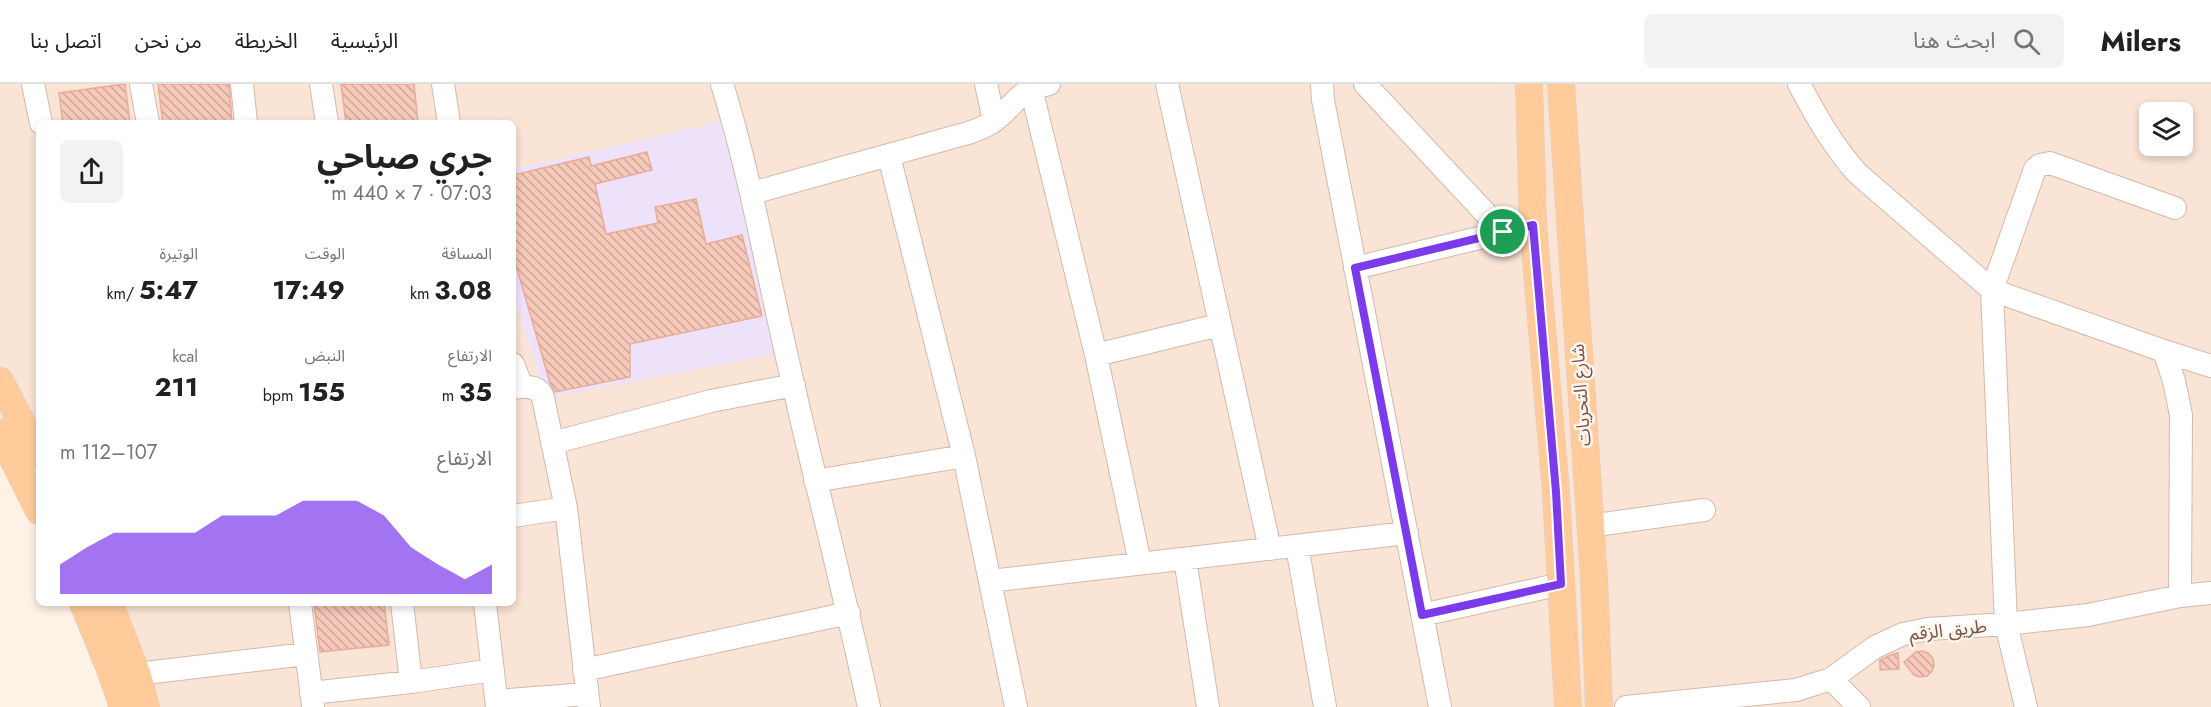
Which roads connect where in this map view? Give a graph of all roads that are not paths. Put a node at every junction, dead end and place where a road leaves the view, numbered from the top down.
1 (33, 84) edge
2 (141, 84) edge
3 (242, 84) edge
4 (321, 84) edge
5 (443, 84) edge
6 (722, 84) edge
7 (986, 84) edge
8 (1167, 84) edge
9 (1322, 84) edge
10 (1365, 84) edge
11 (1529, 84) edge
12 (1562, 84) edge
13 (1799, 84) edge
14 (1040, 86) edge
15 (40, 120) edge
16 (147, 120) edge
17 (246, 120) edge
18 (327, 120) edge
19 (449, 120) edge
20 (994, 121) junction
21 (890, 156) junction
22 (752, 193) junction
23 (2175, 208) dead end
24 (1533, 225) junction
25 (1503, 232) junction
26 (1355, 268) junction
27 (1992, 290) junction
28 (1219, 325) junction
29 (2164, 351) junction
30 (1096, 355) junction
31 (2211, 366) edge
32 (0, 381) edge
33 (794, 385) junction
34 (517, 387) edge
35 (20, 423) edge
36 (552, 443) junction
37 (36, 451) edge
38 (964, 456) junction
39 (815, 481) junction
40 (36, 497) edge
41 (566, 508) junction
42 (1704, 510) dead end
43 (516, 516) edge
44 (1590, 526) junction
45 (1407, 533) junction
46 (1297, 546) junction
47 (1270, 549) junction
48 (1185, 559) junction
49 (1140, 563) junction
50 (990, 581) junction
51 (1561, 584) junction
52 (2211, 593) edge
53 (2180, 596) junction
54 (84, 606) edge
55 (110, 606) edge
56 (300, 606) edge
57 (402, 606) edge
58 (485, 606) edge
59 (849, 613) junction
60 (1422, 615) junction
61 (2006, 624) junction
62 (306, 654) junction
63 (493, 670) junction
64 (584, 670) junction
65 (137, 674) junction
66 (1831, 679) junction
67 (411, 682) junction
68 (312, 700) edge
69 (588, 700) edge
70 (497, 704) edge
71 (123, 707) edge
72 (146, 707) edge
73 (869, 707) edge
74 (1016, 707) edge
75 (1208, 707) edge
76 (1325, 707) edge
77 (1440, 707) edge
78 (1568, 707) edge
79 (1599, 707) edge
80 (1626, 707) edge
81 (1859, 707) edge
82 (2026, 707) edge

1 - 15 street
2 - 16 street
3 - 17 street
4 - 18 street
5 - 19 street
6 - 22 street
7 - 20 street
8 - 28 street
9 - 26 street
10 - 25 street
11 - 24 main road, شارع التحريات
12 - 44 main road, شارع التحريات
13 - 27 street
14 - 20 street
14 - 30 street
20 - 21 street
21 - 22 street
21 - 38 street
22 - 33 street
23 - 27 street
24 - 25 street
24 - 51 main road, شارع التحريات
25 - 26 street
26 - 45 street
27 - 29 street
27 - 61 street
28 - 30 street
28 - 47 street
29 - 31 street
29 - 53 street
30 - 49 street
32 - 35 main road
33 - 36 street
33 - 39 street
34 - 36 street
35 - 37 main road
35 - 40 main road
36 - 41 street
38 - 39 street
38 - 50 street
39 - 59 street
41 - 43 street
41 - 64 street
42 - 44 street
44 - 79 main road, شارع التحريات
45 - 46 street
45 - 60 street
46 - 47 street
46 - 76 street
47 - 48 street
48 - 49 street
48 - 75 street
49 - 50 street
50 - 74 street
51 - 60 street
51 - 78 main road, شارع التحريات
52 - 53 street, طريق الزقم
53 - 61 street, طريق الزقم
54 - 71 main road
55 - 65 main road
56 - 62 street
57 - 67 street
58 - 63 street
59 - 64 street
59 - 73 street
60 - 77 street
61 - 66 street, طريق الزقم
61 - 82 street
62 - 65 street
62 - 68 street
63 - 67 street
63 - 70 street
64 - 69 street
65 - 72 main road
66 - 80 street, طريق الزقم
66 - 81 street
67 - 68 street
69 - 70 street

